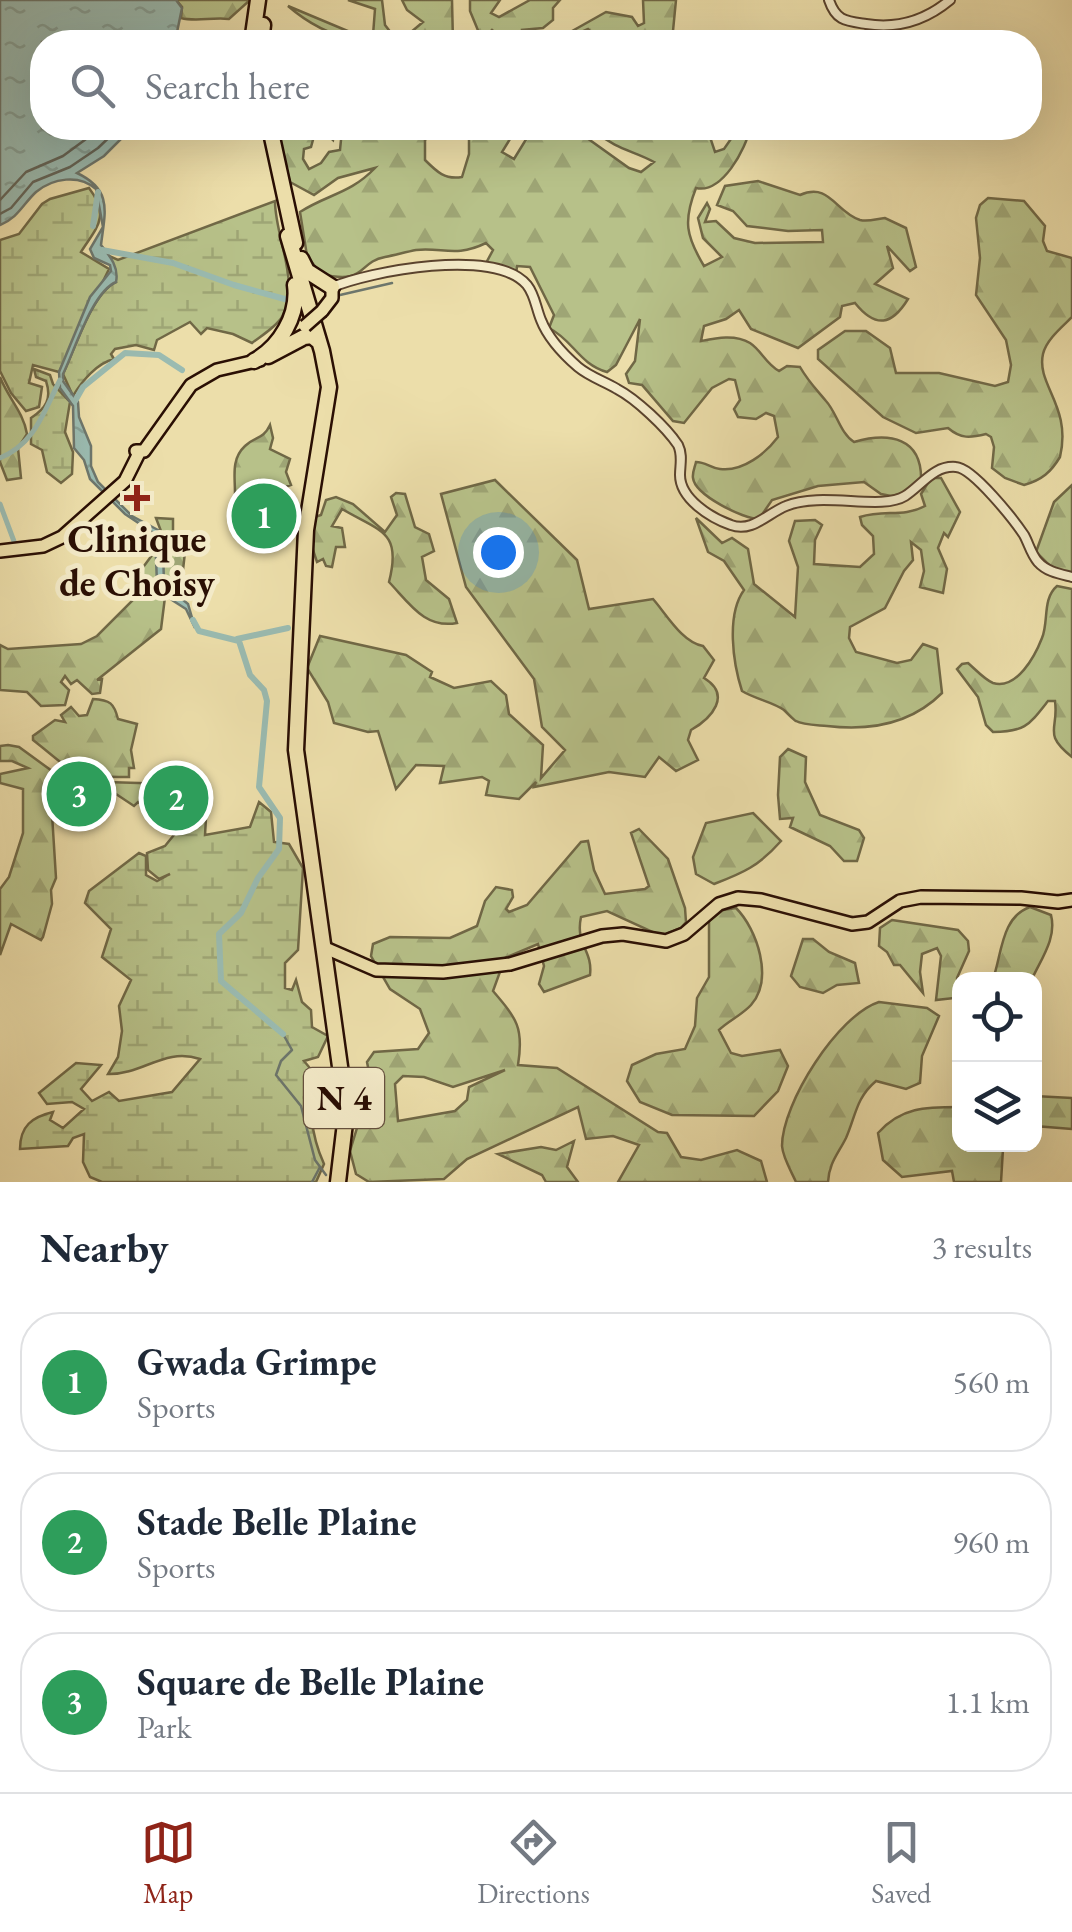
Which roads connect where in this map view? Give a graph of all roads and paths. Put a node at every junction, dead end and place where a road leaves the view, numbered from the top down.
1 (258, 0) edge
2 (829, 0) edge
3 (950, 0) edge
4 (257, 30) edge
5 (258, 30) edge
6 (271, 140) edge
7 (292, 239) junction
8 (332, 290) junction
9 (317, 305) junction
10 (318, 342) junction
11 (274, 349) junction
12 (3, 550) edge
13 (1072, 576) edge
14 (304, 821) junction
15 (1072, 900) edge
16 (323, 946) junction
17 (338, 1182) edge

1 - 4 highway
1 - 5 highway
2 - 3 street
6 - 7 highway, N 4
7 - 8 highway
7 - 9 highway, N 4
7 - 10 highway, N 4
7 - 11 highway
8 - 9 highway
8 - 13 street
9 - 11 main road, bridge
9 - 14 highway, N 4
10 - 11 highway
10 - 14 highway, N 4
11 - 12 main road
14 - 16 highway, N 4
15 - 16 main road
16 - 17 highway, N 4

